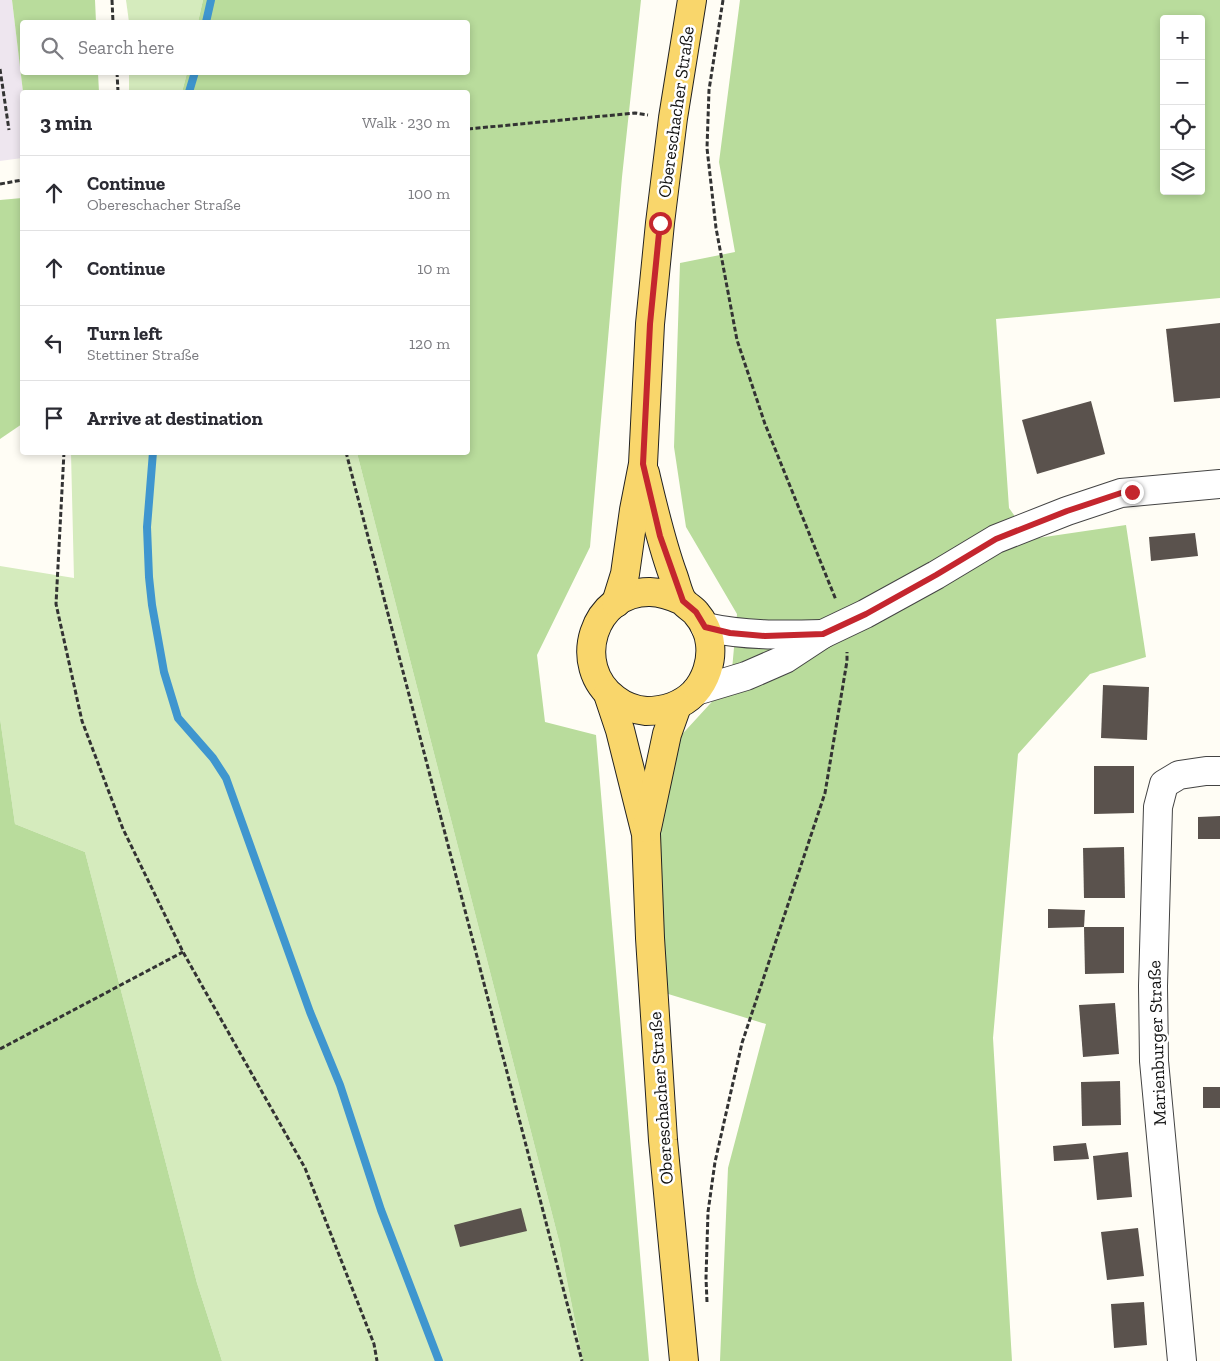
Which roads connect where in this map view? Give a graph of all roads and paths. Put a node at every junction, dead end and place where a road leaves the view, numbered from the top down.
1 (112, 0) edge
2 (692, 0) edge
3 (723, 0) edge
4 (113, 20) edge
5 (0, 68) edge
6 (117, 75) edge
7 (118, 90) edge
8 (635, 113) dead end
9 (470, 129) edge
10 (9, 130) dead end
11 (20, 180) edge
12 (0, 184) edge
13 (64, 455) edge
14 (347, 455) edge
15 (643, 464) junction
16 (1220, 484) edge
17 (683, 601) junction
18 (616, 603) junction
19 (840, 609) dead end
20 (705, 627) junction
21 (823, 634) junction
22 (847, 647) dead end
23 (608, 694) junction
24 (686, 698) junction
25 (1220, 771) edge
26 (646, 834) junction
27 (183, 952) junction
28 (0, 1049) edge
29 (707, 1305) dead end
30 (377, 1361) edge
31 (582, 1361) edge
32 (684, 1361) edge
33 (1182, 1361) edge

1 - 4 path
2 - 15 main road, Obereschacher Straße
3 - 19 path
5 - 10 path
6 - 7 path
8 - 9 path
11 - 12 path
13 - 27 path
14 - 31 path
15 - 17 main road, Obereschacher Straße
15 - 18 main road, Obereschacher Straße
16 - 21 street
17 - 18 main road
17 - 20 main road
18 - 23 main road
20 - 21 street
20 - 24 main road
21 - 24 street
22 - 29 path
23 - 24 main road
23 - 26 main road, Obereschacher Straße
24 - 26 main road, Obereschacher Straße
25 - 33 street, Marienburger Straße
26 - 32 main road, Obereschacher Straße
27 - 28 path
27 - 30 path

